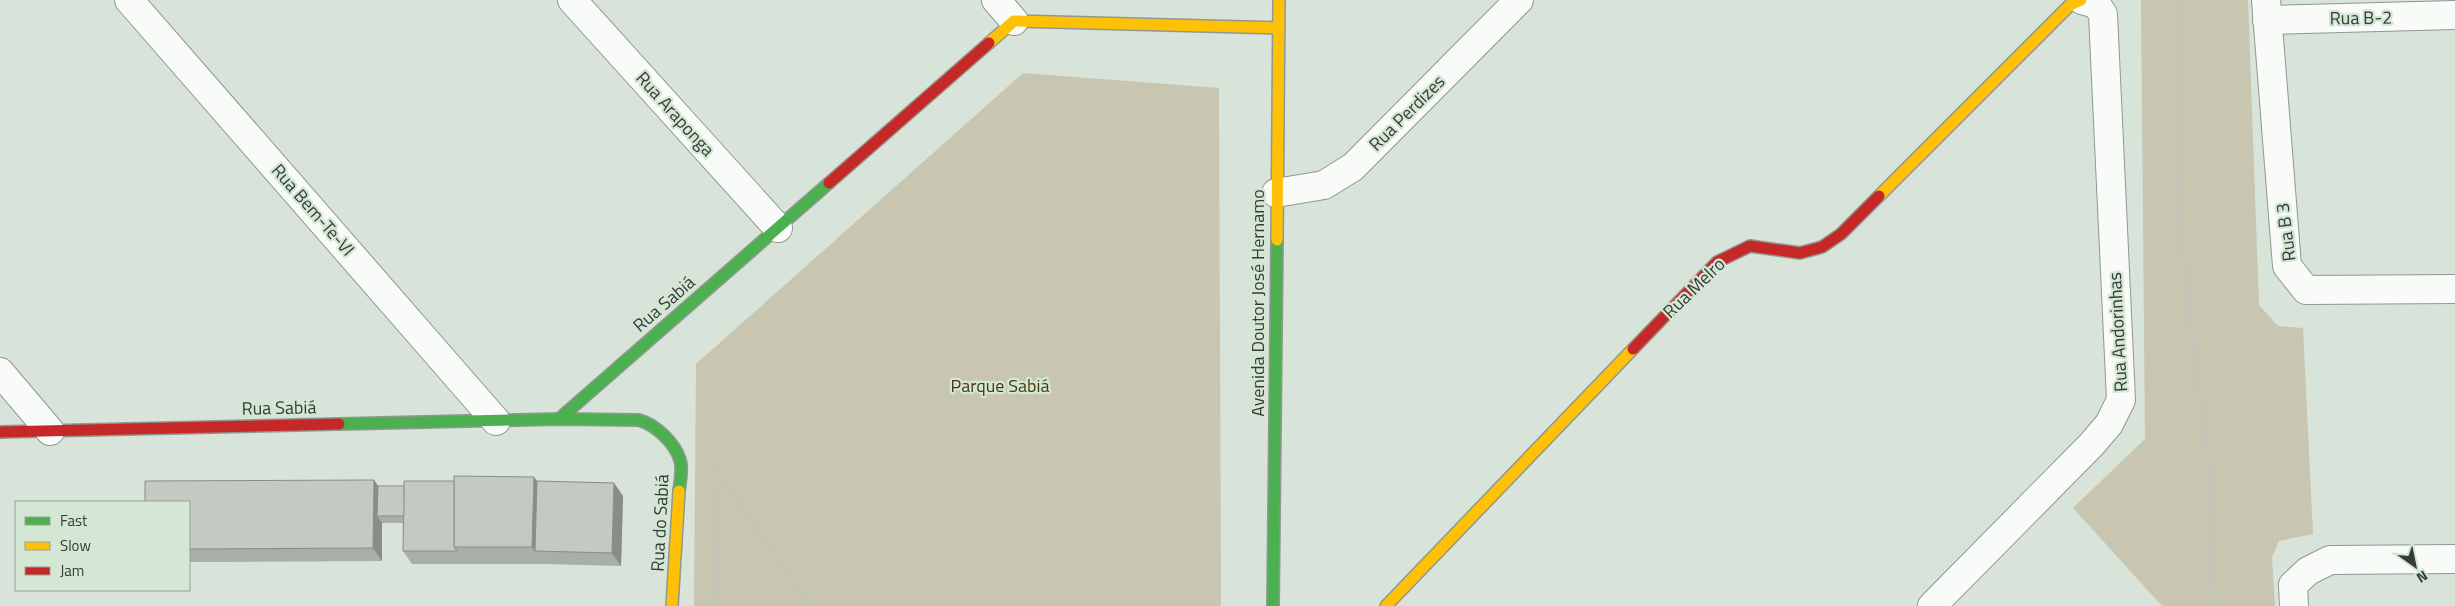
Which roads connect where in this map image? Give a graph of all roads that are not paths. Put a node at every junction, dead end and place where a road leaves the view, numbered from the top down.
1 (129, 0) edge
2 (572, 0) edge
3 (996, 0) edge
4 (1279, 0) edge
5 (1519, 0) edge
6 (2089, 5) edge
7 (2266, 10) edge
8 (2455, 15) edge
9 (1014, 21) junction
10 (1279, 28) junction
11 (1276, 193) junction
12 (778, 228) junction
13 (2455, 289) edge
14 (0, 372) edge
15 (559, 420) junction
16 (496, 421) junction
17 (50, 430) junction
18 (0, 432) edge
19 (2455, 559) edge
20 (672, 606) edge
21 (1273, 606) edge
22 (1386, 606) edge
23 (1932, 606) edge
24 (2294, 606) edge

1 - 16 street, Rua Bem-Te-VI
2 - 12 street, Rua Araponga
3 - 9 street
4 - 10 street, Avenida Doutor José Hernamo
5 - 11 street, Rua Perdizes
6 - 22 street, Rua Melro
6 - 23 street, Rua Andorinhas
7 - 8 street, Rua B-2
7 - 13 street, Rua B 3
9 - 10 street
9 - 12 street, Rua Sabiá
10 - 11 street, Avenida Doutor José Hernamo
11 - 21 street, Avenida Doutor José Hernamo
12 - 15 street, Rua Sabiá
14 - 17 street
15 - 16 street, Rua Sabiá
15 - 20 street, Rua do Sabiá
16 - 17 street, Rua Sabiá
17 - 18 street, Rua Sabiá
19 - 24 street

